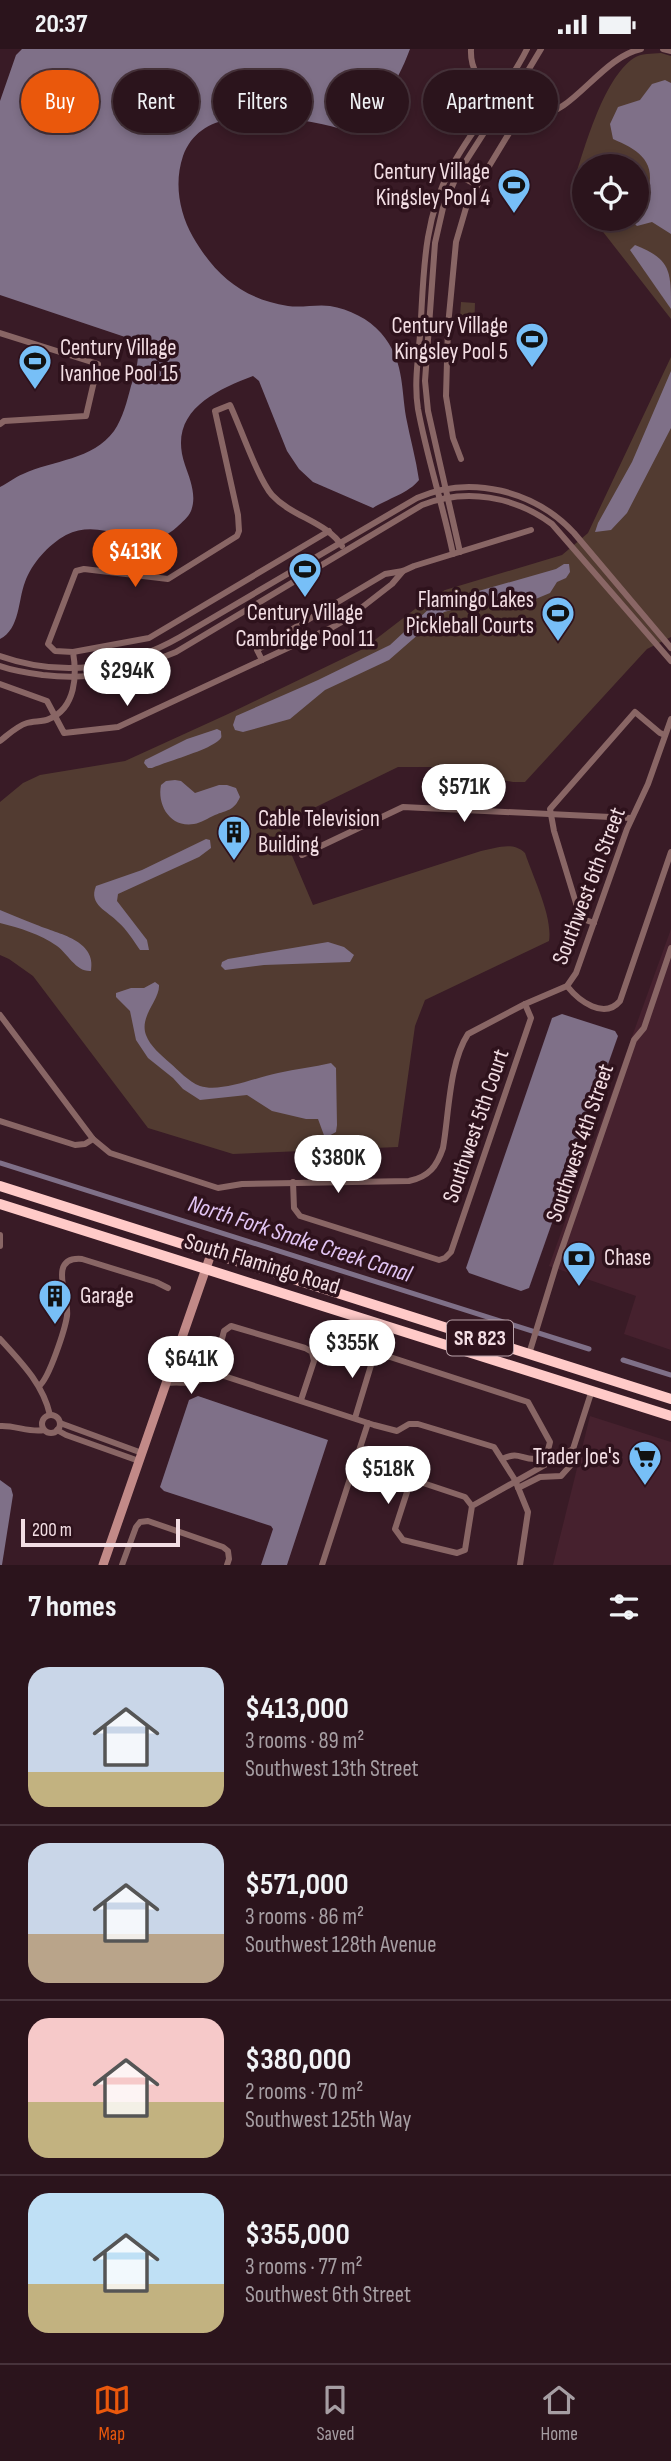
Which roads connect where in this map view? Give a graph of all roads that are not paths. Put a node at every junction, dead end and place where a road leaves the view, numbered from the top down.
1 (471, 49) edge
2 (527, 49) edge
3 (541, 49) edge
4 (641, 49) edge
5 (663, 49) edge
6 (671, 51) edge
7 (474, 70) edge
8 (514, 70) edge
9 (530, 70) edge
10 (558, 108) edge
11 (474, 133) edge
12 (484, 133) edge
13 (509, 133) edge
14 (449, 170) junction
15 (457, 175) junction
16 (477, 185) junction
17 (0, 333) edge
18 (418, 349) junction
19 (426, 350) junction
20 (447, 352) junction
21 (0, 424) edge
22 (461, 459) dead end
23 (441, 490) junction
24 (443, 499) junction
25 (556, 516) junction
26 (552, 524) junction
27 (531, 530) dead end
28 (329, 531) junction
29 (340, 543) junction
30 (345, 551) junction
31 (456, 553) junction
32 (403, 571) junction
33 (671, 649) edge
34 (73, 652) junction
35 (0, 656) edge
36 (262, 660) junction
37 (671, 661) edge
38 (0, 666) edge
39 (74, 674) junction
40 (0, 684) edge
41 (56, 715) junction
42 (671, 719) edge
43 (665, 735) junction
44 (0, 741) edge
45 (550, 814) junction
46 (631, 818) junction
47 (671, 852) edge
48 (302, 855) dead end
49 (594, 923) junction
50 (671, 948) edge
51 (567, 986) junction
52 (525, 1004) junction
53 (0, 1015) edge
54 (0, 1121) edge
55 (93, 1139) junction
56 (293, 1182) junction
57 (0, 1186) edge
58 (0, 1204) edge
59 (0, 1236) edge
60 (0, 1246) edge
61 (211, 1254) junction
62 (206, 1268) junction
63 (168, 1288) dead end
64 (0, 1339) edge
65 (529, 1354) junction
66 (170, 1367) junction
67 (214, 1370) junction
68 (164, 1384) junction
69 (39, 1386) junction
70 (592, 1390) junction
71 (301, 1400) junction
72 (671, 1401) edge
73 (50, 1415) junction
74 (671, 1416) edge
75 (355, 1418) junction
76 (368, 1423) junction
77 (0, 1426) edge
78 (60, 1426) junction
79 (44, 1430) junction
80 (117, 1449) junction
81 (573, 1449) junction
82 (141, 1457) junction
83 (502, 1459) junction
84 (515, 1480) junction
85 (518, 1488) junction
86 (472, 1506) junction
87 (103, 1565) edge
88 (122, 1565) edge
89 (227, 1565) edge
90 (322, 1565) edge
91 (520, 1565) edge

1 - 7 street
2 - 8 street
3 - 9 street
4 - 10 street
5 - 6 street
11 - 14 street
12 - 15 street
13 - 16 street
14 - 15 street
14 - 18 street
15 - 16 street
15 - 19 street
16 - 20 street
17 - 21 street
18 - 19 street
18 - 23 street
19 - 20 street
19 - 23 street
20 - 22 street
23 - 24 street
23 - 25 street
23 - 29 street
24 - 26 street
24 - 30 street
24 - 31 street
25 - 26 street
25 - 33 street
26 - 37 street
27 - 31 street
28 - 29 street
28 - 34 street
28 - 34 street
29 - 30 street
29 - 39 street
30 - 39 street
31 - 32 street
32 - 36 street
32 - 36 street
34 - 39 street
35 - 39 street
36 - 41 street
38 - 39 street
39 - 41 street
40 - 41 street
41 - 44 street
42 - 43 street, Southwest 6th Street
43 - 45 street
43 - 46 street, Southwest 6th Street
45 - 46 street
45 - 48 street
45 - 49 street
46 - 49 street, Southwest 6th Street
47 - 51 street
49 - 51 street, Southwest 6th Street
50 - 65 street, Southwest 4th Street
51 - 52 street, Southwest 6th Street
52 - 56 street, Southwest 6th Street
52 - 56 street, Southwest 5th Court
53 - 55 street
54 - 55 street
55 - 56 street
57 - 61 highway, South Flamingo Road / SR 823
58 - 62 highway, South Flamingo Road / SR 823
59 - 60 street
61 - 62 street
61 - 65 highway, South Flamingo Road / SR 823
62 - 66 street
62 - 70 highway, South Flamingo Road / SR 823
63 - 69 street
64 - 69 street
65 - 72 highway, South Flamingo Road / SR 823
66 - 67 street
66 - 68 street
67 - 68 street
67 - 71 street
67 - 71 street
68 - 82 street
69 - 73 street
70 - 72 highway
70 - 74 highway, South Flamingo Road / SR 823
70 - 81 street
71 - 75 street
73 - 78 street
73 - 79 street
75 - 76 street
75 - 83 street
76 - 83 street
76 - 90 street
77 - 79 street
78 - 79 street
78 - 80 street
78 - 80 street
80 - 82 street
81 - 84 street
81 - 85 street
82 - 87 street
83 - 84 street
84 - 85 street
84 - 86 street
85 - 91 street
86 - 86 street
88 - 89 street

